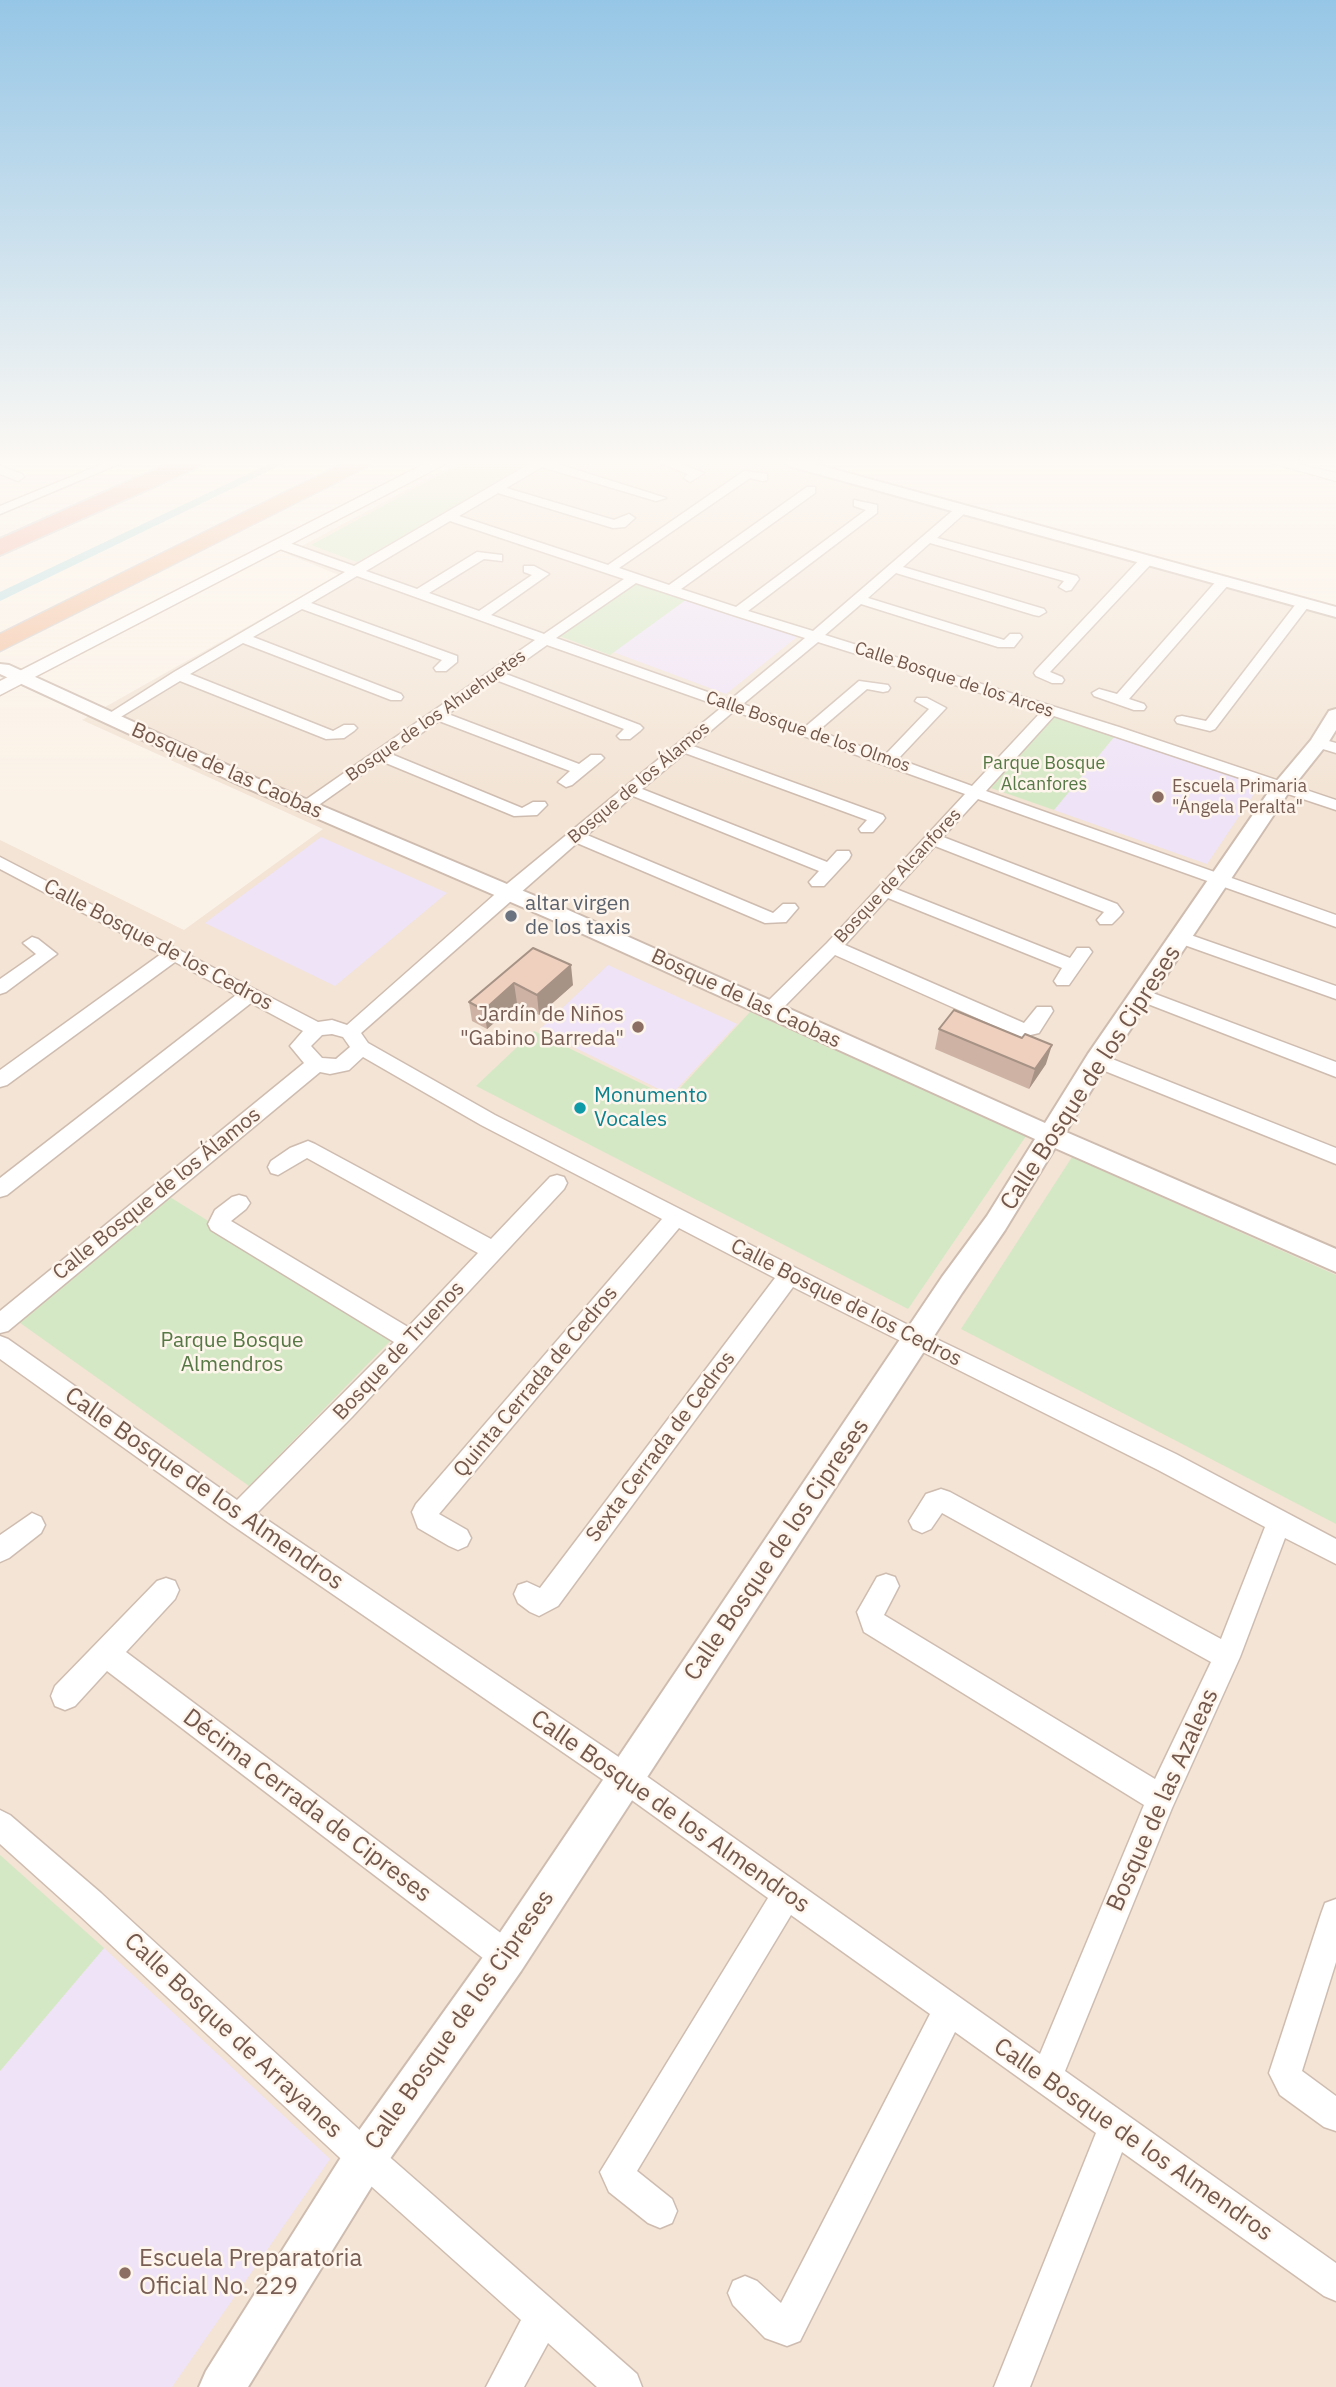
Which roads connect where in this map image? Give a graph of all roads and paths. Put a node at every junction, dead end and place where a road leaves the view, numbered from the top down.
1 (106, 574) edge
2 (138, 574) edge
3 (199, 574) edge
4 (217, 574) edge
5 (353, 574) edge
6 (364, 574) edge
7 (450, 574) edge
8 (541, 574) edge
9 (627, 574) edge
10 (693, 574) edge
11 (788, 574) edge
12 (887, 574) edge
13 (915, 574) edge
14 (1055, 574) edge
15 (1133, 574) edge
16 (1200, 574) edge
17 (635, 577) junction
18 (1224, 581) junction
19 (1066, 587) dead end
20 (672, 589) junction
21 (418, 594) junction
22 (858, 600) junction
23 (1304, 603) junction
24 (302, 604) junction
25 (738, 612) junction
26 (1039, 612) dead end
27 (1336, 612) edge
28 (480, 616) junction
29 (0, 627) edge
30 (816, 636) junction
31 (1015, 637) dead end
32 (242, 638) junction
33 (546, 639) junction
34 (0, 644) edge
35 (441, 668) dead end
36 (179, 675) junction
37 (495, 675) junction
38 (6, 677) edge
39 (1057, 680) dead end
40 (410, 688) dead end
41 (883, 688) dead end
42 (1099, 693) dead end
43 (396, 697) junction
44 (1120, 700) junction
45 (922, 701) dead end
46 (732, 705) junction
47 (383, 707) dead end
48 (1139, 707) dead end
49 (1051, 710) junction
50 (438, 715) junction
51 (1336, 715) edge
52 (110, 718) junction
53 (1182, 719) dead end
54 (349, 728) dead end
55 (807, 732) junction
56 (625, 736) dead end
57 (1327, 746) edge
58 (682, 747) junction
59 (379, 755) junction
60 (596, 758) dead end
61 (888, 761) junction
62 (580, 770) junction
63 (566, 782) dead end
64 (1281, 788) junction
65 (638, 792) junction
66 (976, 792) junction
67 (539, 805) dead end
68 (1336, 805) edge
69 (307, 806) junction
70 (867, 829) dead end
71 (580, 838) junction
72 (932, 839) junction
73 (843, 855) dead end
74 (0, 862) edge
75 (1220, 879) junction
76 (883, 890) junction
77 (508, 892) junction
78 (789, 908) dead end
79 (1335, 918) edge
80 (1106, 920) dead end
81 (1182, 937) junction
82 (32, 943) dead end
83 (834, 947) junction
84 (175, 953) junction
85 (1073, 966) dead end
86 (0, 988) edge
87 (251, 993) junction
88 (1336, 993) edge
89 (1142, 995) junction
90 (771, 1009) junction
91 (1044, 1011) dead end
92 (316, 1029) junction
93 (355, 1040) junction
94 (1097, 1060) junction
95 (316, 1064) junction
96 (1336, 1070) edge
97 (0, 1080) edge
98 (1052, 1135) junction
99 (1336, 1156) edge
100 (278, 1167) dead end
101 (557, 1183) dead end
102 (0, 1189) edge
103 (239, 1203) dead end
104 (676, 1217) junction
105 (492, 1250) junction
106 (1336, 1261) edge
107 (789, 1275) junction
108 (0, 1324) edge
109 (410, 1340) junction
110 (916, 1340) junction
111 (0, 1346) edge
112 (238, 1516) junction
113 (922, 1521) dead end
114 (1279, 1522) junction
115 (32, 1525) dead end
116 (458, 1538) dead end
117 (0, 1550) edge
118 (1336, 1552) edge
119 (886, 1586) dead end
120 (166, 1590) dead end
121 (527, 1594) dead end
122 (107, 1654) junction
123 (1227, 1657) junction
124 (65, 1696) dead end
125 (625, 1778) junction
126 (1161, 1799) junction
127 (0, 1825) edge
128 (787, 1894) junction
129 (1336, 1914) edge
130 (507, 1957) junction
131 (949, 2010) junction
132 (1046, 2078) junction
133 (1336, 2115) edge
134 (1115, 2127) junction
135 (365, 2158) junction
136 (660, 2211) dead end
137 (1336, 2284) edge
138 (746, 2293) dead end
139 (543, 2316) junction
140 (222, 2387) edge
141 (504, 2387) edge
142 (624, 2387) edge
143 (1012, 2387) edge

1 - 29 highway
2 - 34 highway
3 - 38 main road
4 - 38 main road
5 - 24 street
6 - 21 street, Calle Bosque de los Olmos
7 - 21 street
8 - 28 street
9 - 17 street, Calle Bosque de los Arces
10 - 20 street
11 - 25 street
12 - 22 street, Bosque de los Álamos
13 - 26 street
14 - 19 street
15 - 39 street
16 - 18 street
17 - 20 street, Calle Bosque de los Arces
17 - 33 street, Bosque de los Ahuehuetes
18 - 23 street
18 - 44 street
20 - 25 street, Calle Bosque de los Arces
21 - 28 street, Calle Bosque de los Olmos
22 - 30 street, Bosque de los Álamos
22 - 31 street
23 - 27 street
23 - 53 street
24 - 32 street
24 - 35 street
25 - 30 street, Calle Bosque de los Arces
28 - 33 street, Calle Bosque de los Olmos
30 - 46 street, Bosque de los Álamos
30 - 49 street, Calle Bosque de los Arces
32 - 36 street
32 - 43 street
33 - 37 street, Bosque de los Ahuehuetes
33 - 46 street, Calle Bosque de los Olmos
36 - 52 street
36 - 54 street
37 - 50 street, Bosque de los Ahuehuetes
37 - 56 street
38 - 52 street, Bosque de las Caobas
40 - 43 street
41 - 55 street
42 - 44 street
43 - 47 street
44 - 48 street
45 - 61 street
46 - 55 street, Calle Bosque de los Olmos
46 - 58 street, Bosque de los Álamos
49 - 64 street, Calle Bosque de los Arces
49 - 66 street, Bosque de Alcanfores
50 - 59 street, Bosque de los Ahuehuetes
50 - 62 street
51 - 57 street, Calle Bosque de los Cipreses
52 - 69 street, Bosque de las Caobas
55 - 61 street, Calle Bosque de los Olmos
57 - 64 street, Calle Bosque de los Cipreses
58 - 65 street, Bosque de los Álamos
58 - 70 street
59 - 67 street
59 - 69 street, Bosque de los Ahuehuetes
60 - 62 street
61 - 66 street, Calle Bosque de los Olmos
62 - 63 street
64 - 68 street, Calle Bosque de los Arces
64 - 75 street, Calle Bosque de los Cipreses
65 - 71 street, Bosque de los Álamos
65 - 73 street
66 - 72 street, Bosque de Alcanfores
66 - 75 street, Calle Bosque de los Olmos
69 - 77 street, Bosque de las Caobas
71 - 77 street, Bosque de los Álamos
71 - 78 street
72 - 76 street, Bosque de Alcanfores
72 - 80 street
74 - 84 street, Calle Bosque de los Cedros
75 - 79 street, Calle Bosque de los Olmos
75 - 81 street, Calle Bosque de los Cipreses
76 - 83 street, Bosque de Alcanfores
76 - 85 street
77 - 90 street, Bosque de las Caobas
77 - 93 street, Bosque de los Álamos
81 - 88 street
81 - 89 street, Calle Bosque de los Cipreses
82 - 86 street
83 - 90 street, Bosque de Alcanfores
83 - 91 street
84 - 87 street, Calle Bosque de los Cedros
84 - 97 street
87 - 92 street, Calle Bosque de los Cedros
87 - 102 street
89 - 94 street, Calle Bosque de los Cipreses
89 - 96 street
90 - 98 street, Bosque de las Caobas
92 - 93 street
92 - 95 street
93 - 95 street
93 - 104 street, Calle Bosque de los Cedros
94 - 98 street, Calle Bosque de los Cipreses
94 - 99 street
95 - 108 street, Calle Bosque de los Álamos
98 - 106 street, Bosque de las Caobas
98 - 110 street, Calle Bosque de los Cipreses
100 - 105 street
101 - 105 street, Bosque de Truenos
103 - 109 street
104 - 107 street, Calle Bosque de los Cedros
104 - 116 street, Quinta Cerrada de Cedros
105 - 109 street, Bosque de Truenos
107 - 110 street, Calle Bosque de los Cedros
107 - 121 street, Sexta Cerrada de Cedros
109 - 112 street, Bosque de Truenos
110 - 114 street, Calle Bosque de los Cedros
110 - 125 street, Calle Bosque de los Cipreses
111 - 112 street, Calle Bosque de los Almendros
112 - 125 street, Calle Bosque de los Almendros
113 - 123 street
114 - 118 street, Calle Bosque de los Cedros
114 - 123 street, Bosque de las Azaleas
115 - 117 street
119 - 126 street
120 - 122 street
122 - 124 street
122 - 130 street, Décima Cerrada de Cipreses
123 - 126 street, Bosque de las Azaleas
125 - 128 street, Calle Bosque de los Almendros
125 - 130 street, Calle Bosque de los Cipreses
126 - 132 street, Bosque de las Azaleas
127 - 135 street, Calle Bosque de Arrayanes
128 - 131 street, Calle Bosque de los Almendros
128 - 136 street
129 - 133 street
130 - 135 street, Calle Bosque de los Cipreses
131 - 132 street, Calle Bosque de los Almendros
131 - 138 street
132 - 134 street, Calle Bosque de los Almendros
134 - 137 street, Calle Bosque de los Almendros
134 - 143 street
135 - 139 street, Calle Bosque de Arrayanes
135 - 140 street, Calle Bosque de los Cipreses
139 - 141 street
139 - 142 street, Calle Bosque de Arrayanes

